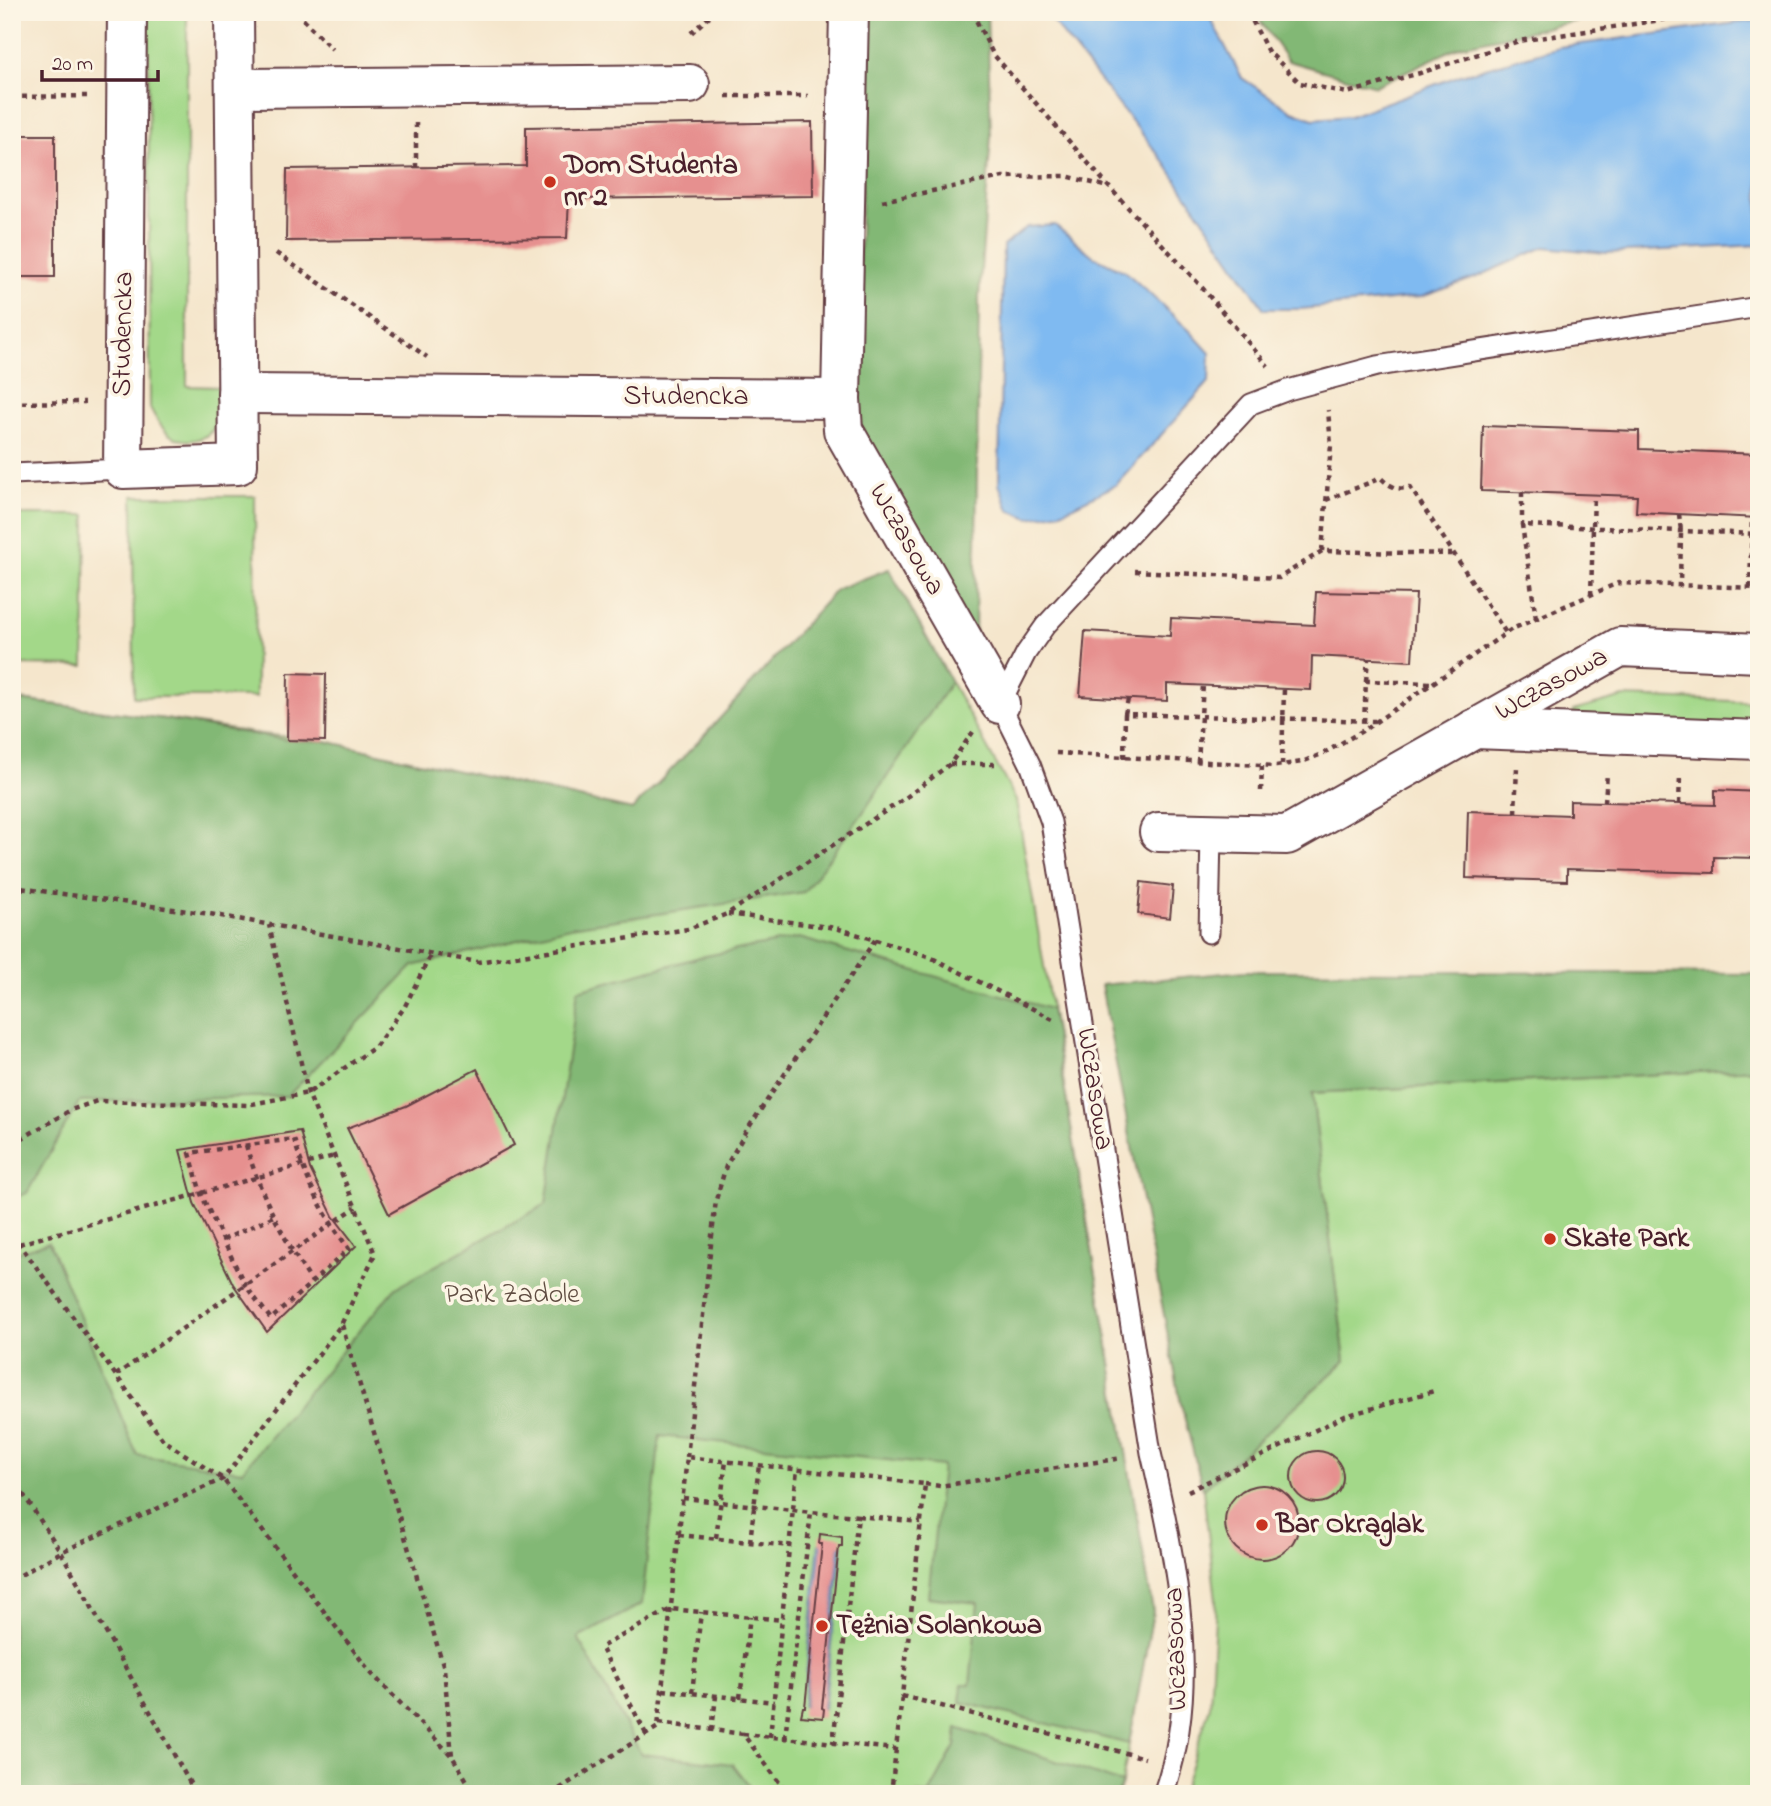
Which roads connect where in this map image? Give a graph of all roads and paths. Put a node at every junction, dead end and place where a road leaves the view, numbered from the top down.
1 (127, 12) edge
2 (234, 12) edge
3 (714, 12) edge
4 (849, 12) edge
5 (972, 12) edge
6 (1248, 12) edge
7 (1715, 12) edge
8 (691, 33) dead end
9 (690, 84) dead end
10 (235, 88) junction
11 (97, 95) dead end
12 (12, 97) edge
13 (416, 111) dead end
14 (416, 167) dead end
15 (1108, 187) junction
16 (845, 209) junction
17 (269, 248) dead end
18 (1759, 307) edge
19 (428, 357) dead end
20 (1326, 381) junction
21 (1288, 390) junction
22 (237, 394) junction
23 (96, 401) dead end
24 (12, 403) edge
25 (842, 414) junction
26 (123, 469) junction
27 (12, 474) edge
28 (1522, 492) dead end
29 (1594, 494) dead end
30 (1326, 500) junction
31 (1679, 514) dead end
32 (1752, 517) dead end
33 (1522, 525) junction
34 (1594, 527) junction
35 (1681, 531) junction
36 (1752, 533) junction
37 (1759, 534) edge
38 (1322, 551) junction
39 (1452, 554) junction
40 (1099, 569) junction
41 (1680, 586) junction
42 (1750, 588) junction
43 (1759, 588) edge
44 (1591, 595) junction
45 (1536, 618) junction
46 (1506, 633) junction
47 (1759, 653) edge
48 (1368, 659) dead end
49 (1366, 681) junction
50 (1433, 683) junction
51 (1203, 685) dead end
52 (1284, 689) dead end
53 (1128, 699) dead end
54 (1000, 704) junction
55 (1125, 714) junction
56 (1199, 717) junction
57 (1283, 719) junction
58 (1364, 721) junction
59 (1376, 722) junction
60 (1474, 729) junction
61 (1364, 730) junction
62 (1759, 740) edge
63 (1027, 758) junction
64 (1124, 758) junction
65 (1198, 762) junction
66 (950, 764) junction
67 (1262, 765) junction
68 (1282, 765) junction
69 (1261, 791) dead end
70 (1159, 832) dead end
71 (1211, 833) junction
72 (12, 887) edge
73 (727, 914) junction
74 (269, 925) junction
75 (1209, 933) dead end
76 (875, 940) junction
77 (431, 954) junction
78 (1085, 1035) junction
79 (308, 1093) junction
80 (12, 1144) edge
81 (246, 1145) junction
82 (334, 1156) junction
83 (301, 1166) junction
84 (256, 1178) junction
85 (201, 1194) junction
86 (356, 1207) junction
87 (274, 1216) junction
88 (331, 1225) junction
89 (12, 1234) edge
90 (223, 1240) junction
91 (19, 1244) junction
92 (292, 1252) junction
93 (312, 1282) junction
94 (245, 1285) junction
95 (341, 1325) junction
96 (116, 1375) junction
97 (1434, 1391) dead end
98 (1151, 1454) junction
99 (687, 1457) junction
100 (726, 1461) junction
101 (759, 1465) junction
102 (797, 1469) junction
103 (12, 1477) edge
104 (223, 1479) junction
105 (925, 1484) junction
106 (683, 1498) junction
107 (1162, 1504) junction
108 (793, 1510) junction
109 (811, 1512) junction
110 (858, 1516) junction
111 (920, 1522) junction
112 (679, 1535) junction
113 (716, 1538) junction
114 (750, 1542) junction
115 (790, 1546) junction
116 (61, 1552) junction
117 (12, 1580) edge
118 (671, 1609) junction
119 (701, 1612) junction
120 (750, 1616) junction
121 (782, 1620) junction
122 (663, 1690) junction
123 (692, 1693) junction
124 (716, 1696) junction
125 (902, 1696) junction
126 (740, 1698) junction
127 (774, 1702) junction
128 (659, 1723) junction
129 (712, 1730) junction
130 (646, 1734) junction
131 (743, 1734) junction
132 (770, 1737) junction
133 (785, 1738) junction
134 (834, 1742) junction
135 (896, 1749) junction
136 (452, 1756) junction
137 (1174, 1766) junction
138 (782, 1786) junction
139 (196, 1794) edge
140 (475, 1794) edge
141 (551, 1794) edge
142 (788, 1794) edge
143 (853, 1794) edge
144 (891, 1794) edge
145 (1163, 1794) edge

1 - 26 street, Studencka
2 - 10 street
3 - 8 path
4 - 16 street
5 - 15 path
6 - 7 path
9 - 10 street
10 - 22 street
11 - 12 path
13 - 14 path
15 - 16 path
15 - 21 path
16 - 25 street
17 - 19 path
18 - 20 lane
20 - 21 lane
20 - 30 path
21 - 40 lane
22 - 25 street, Studencka
22 - 26 street
23 - 24 path
25 - 54 street, Wczasowa
26 - 27 lane
28 - 33 path
29 - 34 path
30 - 38 path
30 - 39 path
31 - 35 path
32 - 36 path
33 - 34 path
33 - 45 path
34 - 35 path
34 - 44 path
35 - 36 path
35 - 41 path
36 - 37 path
36 - 42 path
38 - 39 path
38 - 40 path
39 - 46 path
40 - 54 lane
41 - 42 path
41 - 44 path
42 - 43 path
44 - 45 path
45 - 46 path
46 - 50 path
47 - 60 street, Wczasowa
48 - 49 path
49 - 50 path
49 - 58 path
50 - 59 path
51 - 56 path
52 - 57 path
53 - 55 path
54 - 63 lane, Wczasowa
54 - 66 path
55 - 56 path
55 - 64 path
56 - 57 path
56 - 65 path
57 - 58 path
57 - 68 path
58 - 59 path
58 - 61 path
59 - 61 path
60 - 62 street, Wczasowa
60 - 71 street, Wczasowa
61 - 68 path
63 - 64 path
63 - 66 path
63 - 78 lane, Wczasowa
64 - 65 path
65 - 67 path
66 - 73 path
67 - 68 path
67 - 69 path
70 - 71 street, Wczasowa
71 - 75 lane
72 - 74 path
73 - 76 path
73 - 77 path
74 - 77 path
74 - 79 path
76 - 78 path
76 - 99 path
77 - 79 path
78 - 98 lane, Wczasowa
79 - 80 path
79 - 82 path
81 - 83 path
81 - 84 path
81 - 85 path
82 - 83 path
82 - 86 path
83 - 84 path
83 - 88 path
84 - 85 path
84 - 87 path
85 - 90 path
85 - 91 path
86 - 88 path
86 - 95 path
87 - 90 path
87 - 92 path
88 - 92 path
88 - 93 path
89 - 91 path
90 - 94 path
91 - 96 path
92 - 93 path
92 - 94 path
93 - 94 path
94 - 96 path
95 - 104 path
95 - 136 path
96 - 104 path
97 - 107 path
98 - 105 path
98 - 107 lane, Wczasowa
99 - 100 path
99 - 106 path
100 - 101 path
100 - 113 path
101 - 102 path
101 - 114 path
102 - 105 path
102 - 108 path
103 - 116 path
104 - 116 path
104 - 136 path
105 - 111 path
106 - 108 path
106 - 112 path
107 - 137 lane, Wczasowa
108 - 109 path
108 - 115 path
109 - 110 path
109 - 133 path
110 - 111 path
110 - 134 path
111 - 125 path
112 - 113 path
112 - 118 path
113 - 114 path
114 - 115 path
115 - 121 path
116 - 117 path
116 - 139 path
118 - 119 path
118 - 122 path
118 - 130 path
119 - 120 path
119 - 123 path
120 - 121 path
120 - 126 path
121 - 127 path
122 - 123 path
122 - 128 path
123 - 124 path
124 - 126 path
124 - 129 path
125 - 135 path
125 - 137 path
126 - 127 path
127 - 132 path
128 - 129 path
128 - 130 path
129 - 131 path
130 - 141 path
131 - 132 path
131 - 138 path
132 - 133 path
133 - 134 path
134 - 135 path
135 - 144 path
136 - 140 path
137 - 145 lane, Wczasowa
138 - 142 path
138 - 143 path

